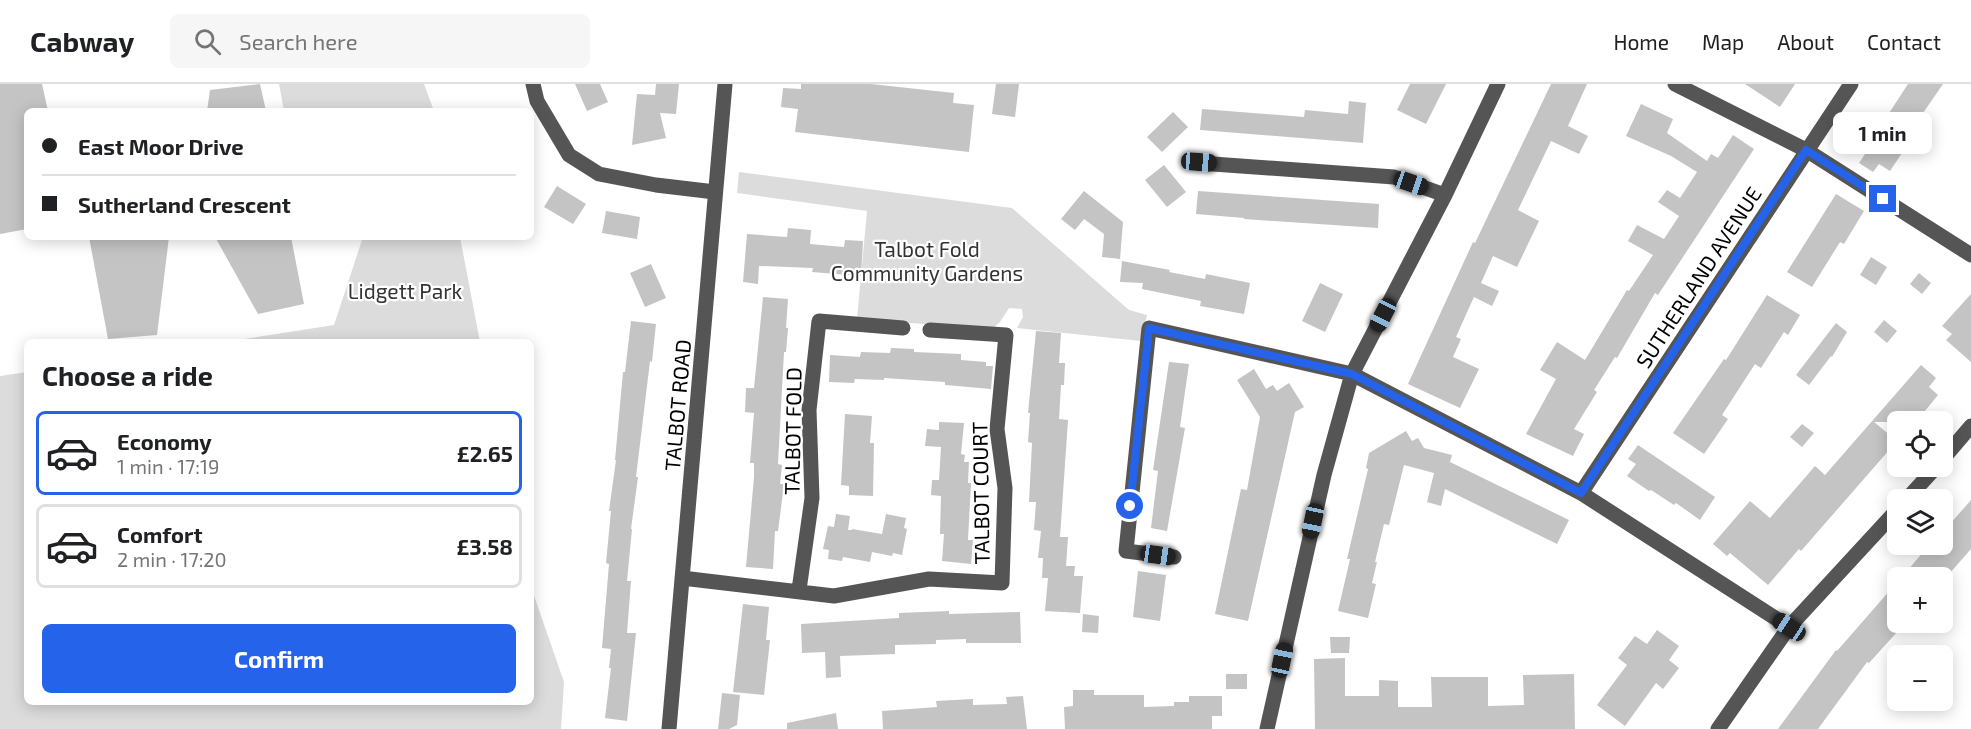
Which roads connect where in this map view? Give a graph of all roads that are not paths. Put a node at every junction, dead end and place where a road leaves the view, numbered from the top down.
1 (533, 84) edge
2 (725, 84) edge
3 (1498, 84) edge
4 (1675, 84) edge
5 (1851, 84) edge
6 (1806, 150) junction
7 (1199, 162) dead end
8 (715, 192) junction
9 (1445, 195) junction
10 (1971, 255) edge
11 (903, 328) dead end
12 (930, 330) dead end
13 (1352, 374) junction
14 (1971, 426) edge
15 (1953, 447) edge
16 (1926, 477) edge
17 (1916, 489) edge
18 (1581, 493) junction
19 (1887, 521) edge
20 (1174, 557) dead end
21 (682, 578) junction
22 (799, 590) junction
23 (1789, 627) junction
24 (669, 729) edge
25 (1267, 729) edge
26 (1718, 729) edge

1 - 8 street
2 - 8 street, TALBOT ROAD
3 - 9 street
4 - 6 street
5 - 6 street, SUTHERLAND AVENUE
6 - 10 street
6 - 18 street, SUTHERLAND AVENUE
7 - 9 street
8 - 21 street, TALBOT ROAD
9 - 13 street
11 - 22 street, TALBOT FOLD
12 - 22 street, TALBOT COURT
13 - 18 street
13 - 20 street
13 - 25 street
14 - 15 street
16 - 17 street
18 - 23 street
19 - 23 street
21 - 22 street, TALBOT COURT
21 - 24 street, TALBOT ROAD
23 - 26 street

